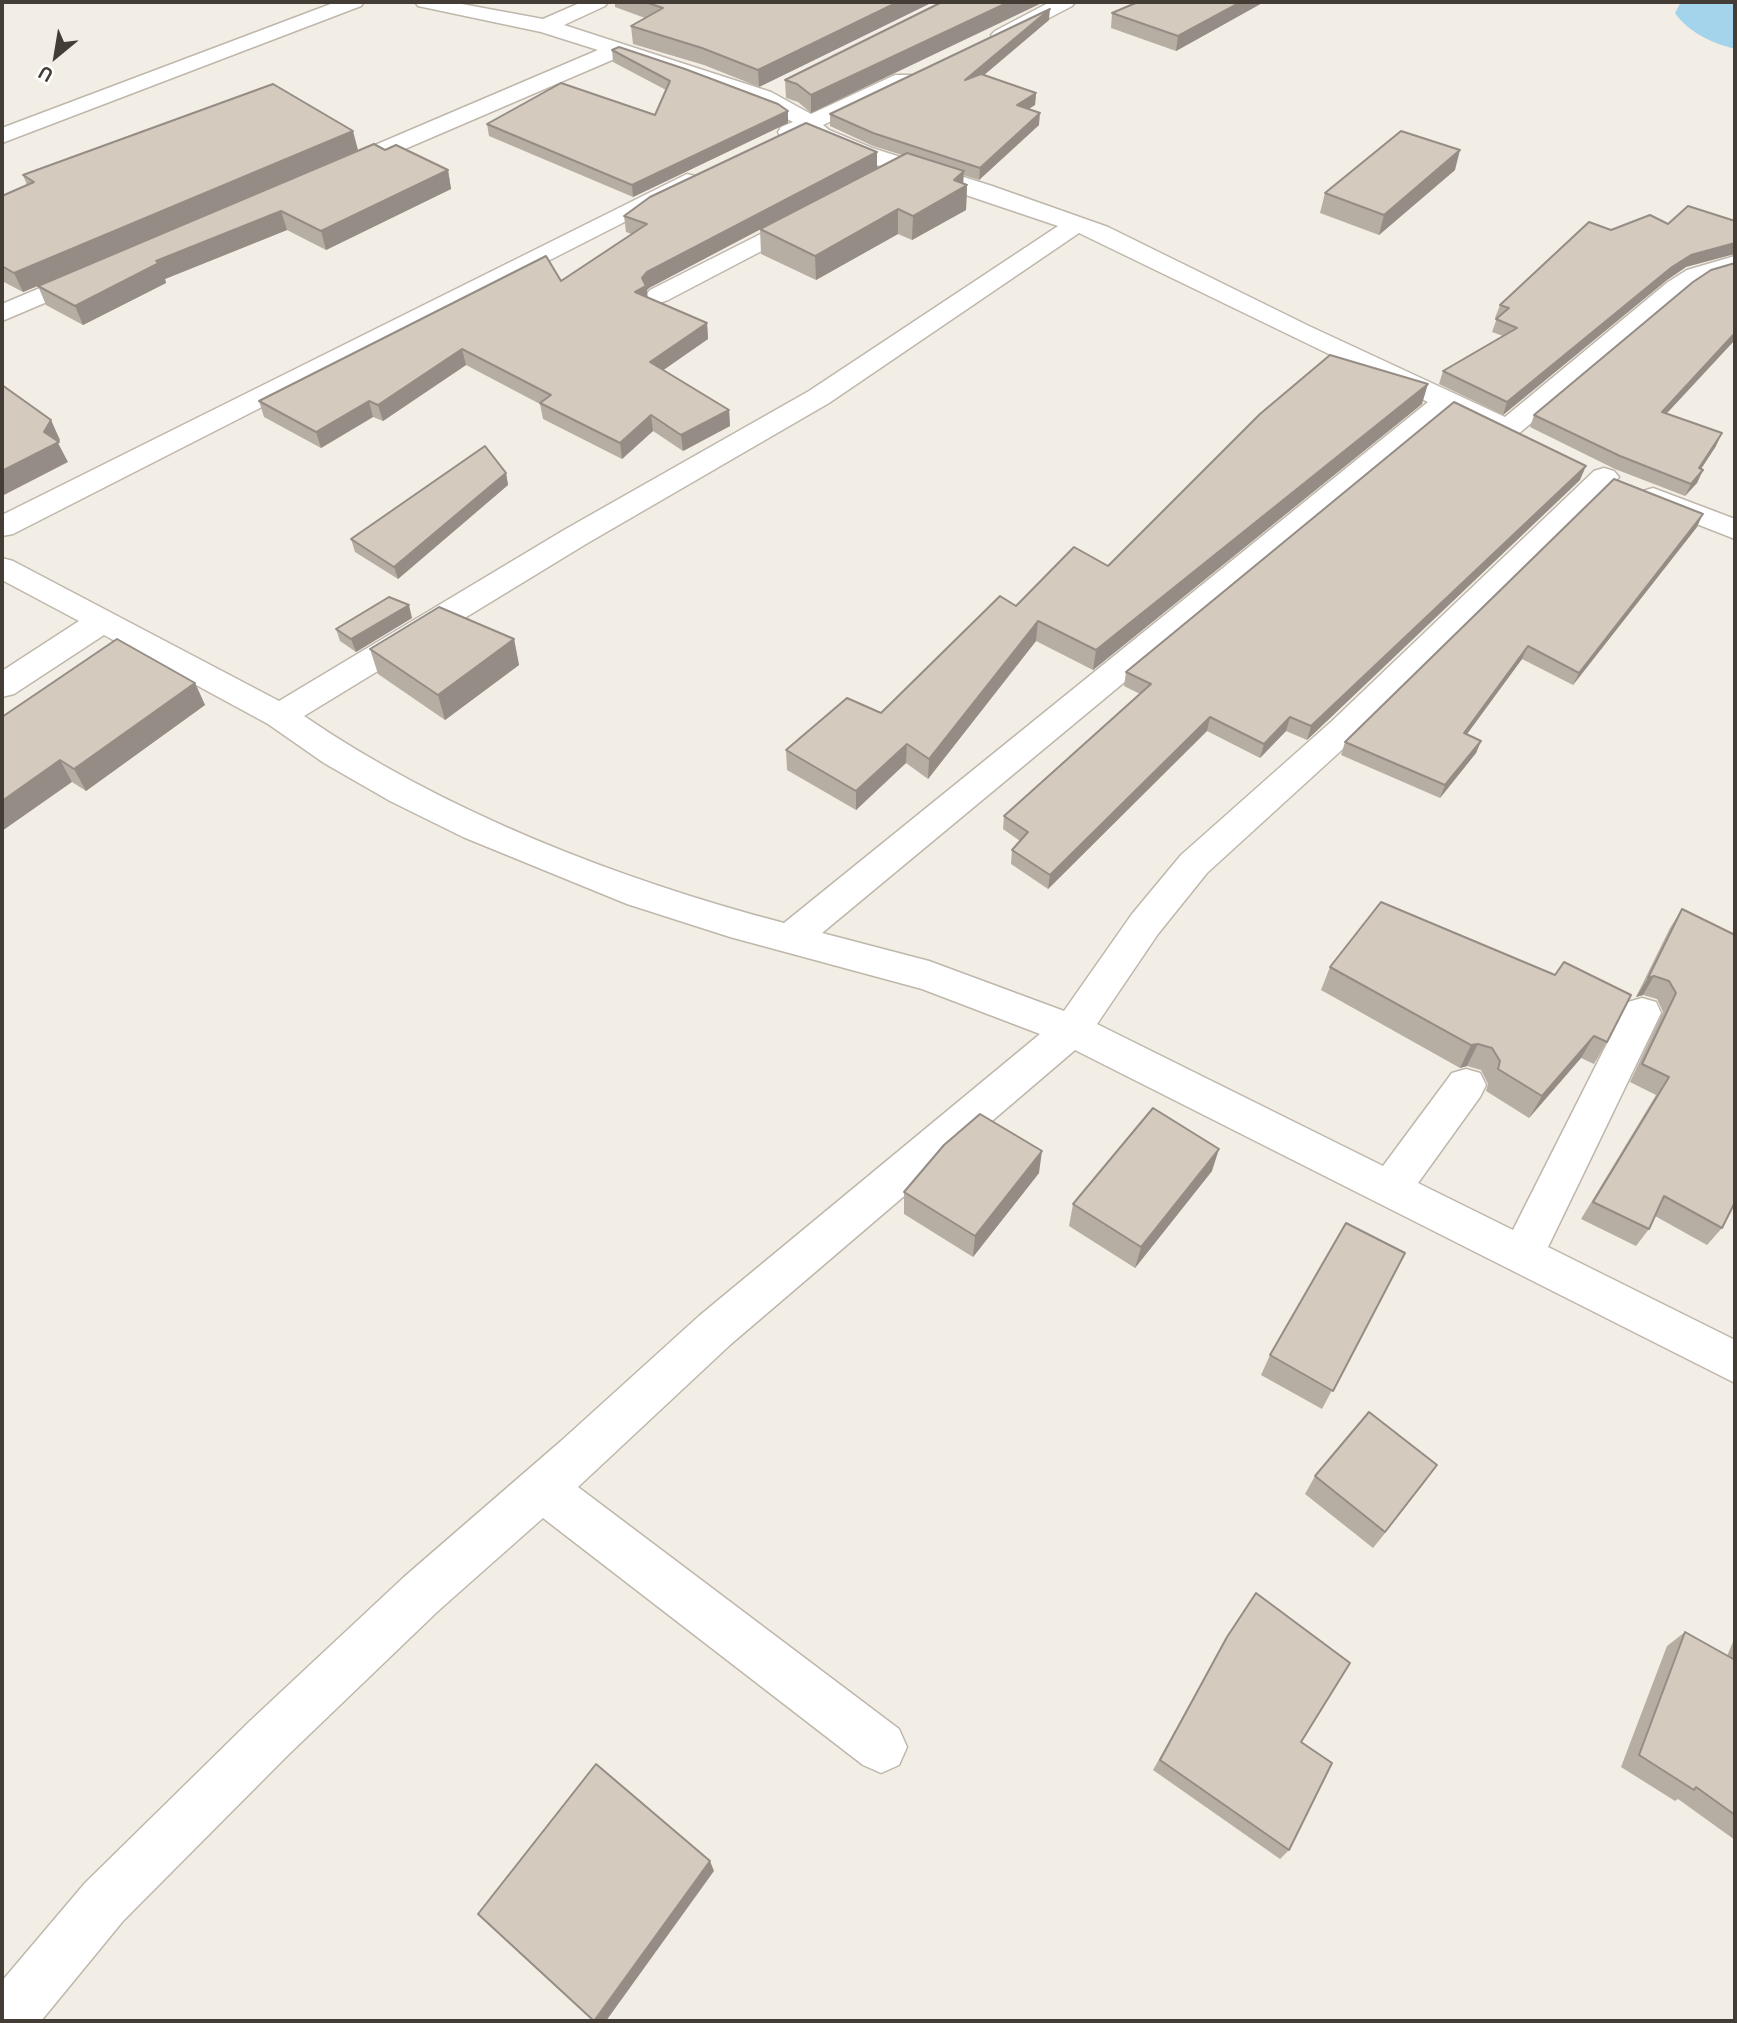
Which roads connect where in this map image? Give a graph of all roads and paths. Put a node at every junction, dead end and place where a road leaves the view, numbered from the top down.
1 (354, 2) edge
2 (425, 2) edge
3 (598, 2) edge
4 (1065, 2) edge
5 (545, 26) junction
6 (979, 45) edge
7 (617, 50) junction
8 (918, 73) edge
9 (787, 85) dead end
10 (763, 97) junction
11 (806, 124) junction
12 (2, 136) edge
13 (769, 142) edge
14 (904, 166) junction
15 (333, 172) edge
16 (706, 172) edge
17 (880, 179) edge
18 (831, 205) edge
19 (1078, 223) junction
20 (115, 264) edge
21 (1735, 264) edge
22 (659, 295) dead end
23 (2, 313) edge
24 (1448, 400) junction
25 (1507, 429) junction
26 (1531, 441) edge
27 (1732, 523) edge
28 (2, 527) edge
29 (2, 568) edge
30 (104, 620) junction
31 (2, 686) edge
32 (280, 716) junction
33 (791, 938) junction
34 (1642, 1013) dead end
35 (1072, 1030) junction
36 (1466, 1085) dead end
37 (1390, 1189) junction
38 (1522, 1255) junction
39 (1735, 1362) edge
40 (541, 1488) junction
41 (881, 1747) dead end
42 (5, 2021) edge

1 - 12 street
2 - 5 street
3 - 5 street
4 - 6 street
5 - 7 street
7 - 10 street
7 - 15 street
8 - 11 street
9 - 10 street
10 - 11 street
11 - 13 street
11 - 14 street
14 - 17 street
14 - 19 street
16 - 28 street
18 - 22 street
19 - 24 street
19 - 32 street
20 - 23 street
21 - 25 street
24 - 25 street
24 - 33 street
25 - 26 street
27 - 35 street
29 - 30 street
30 - 31 street
30 - 32 street
32 - 33 street
33 - 35 street
34 - 38 street
35 - 37 street
35 - 40 street
36 - 37 street
37 - 38 street
38 - 39 street
40 - 41 street
40 - 42 street

